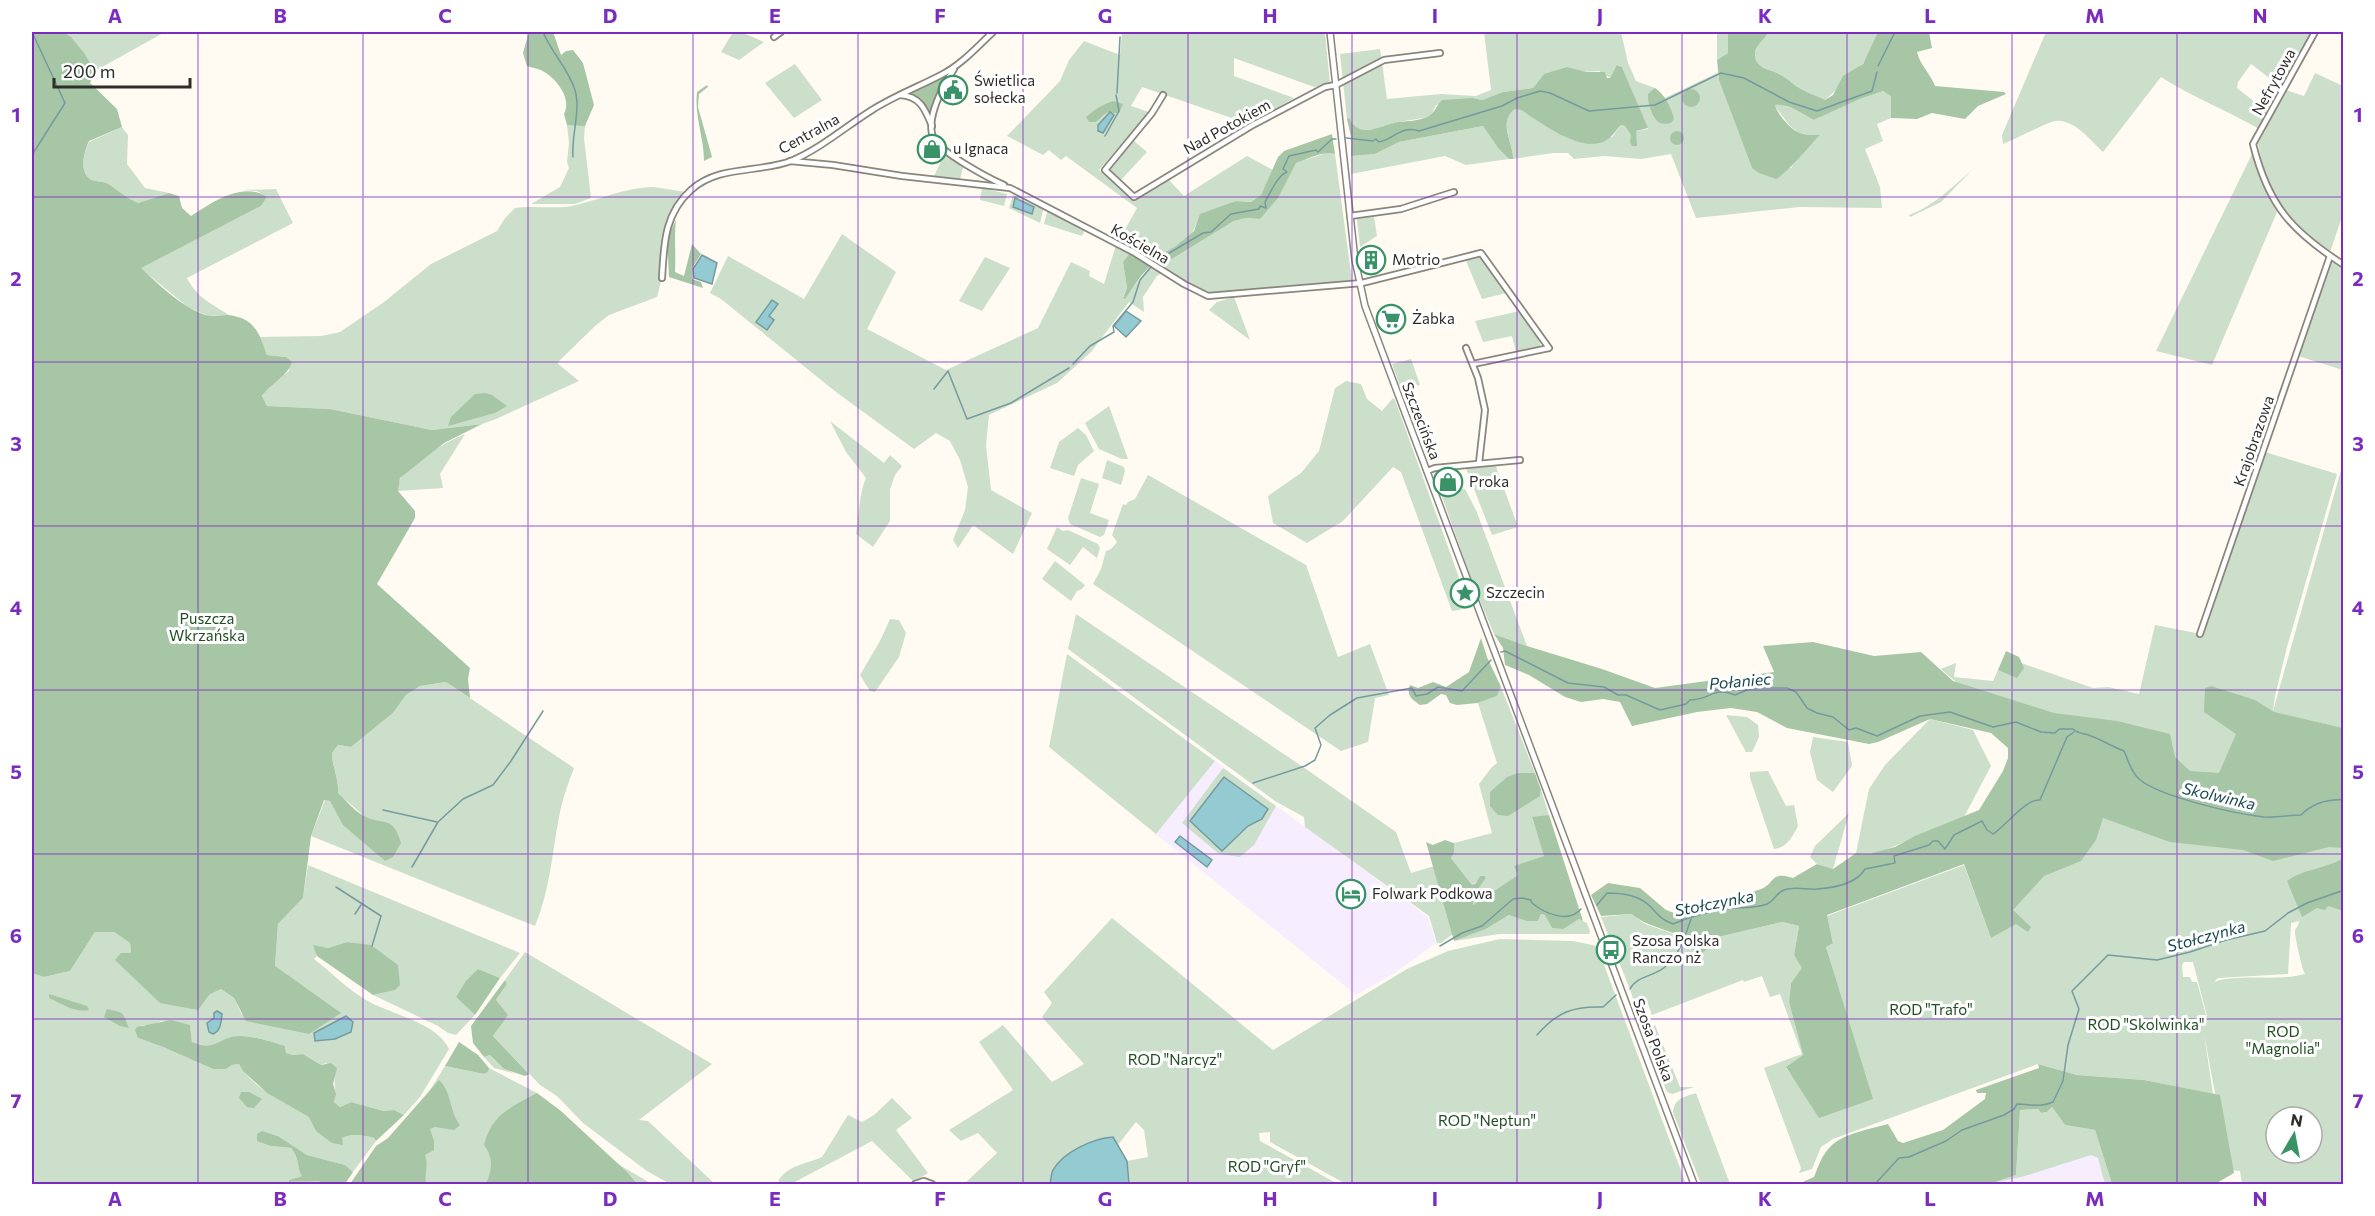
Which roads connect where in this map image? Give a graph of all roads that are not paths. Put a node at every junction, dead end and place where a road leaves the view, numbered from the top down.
1 (781, 32) edge
2 (993, 32) edge
3 (1330, 32) edge
4 (2315, 32) edge
5 (774, 37) dead end
6 (1440, 53) dead end
7 (956, 66) junction
8 (1336, 85) junction
9 (1163, 95) dead end
10 (897, 96) junction
11 (933, 126) junction
12 (790, 161) junction
13 (983, 176) junction
14 (981, 185) junction
15 (1010, 188) junction
16 (1454, 192) dead end
17 (1350, 216) junction
18 (2330, 256) junction
19 (2343, 265) edge
20 (662, 278) dead end
21 (1359, 284) junction
22 (1466, 348) dead end
23 (1473, 364) junction
24 (1520, 460) dead end
25 (1479, 463) junction
26 (1426, 471) junction
27 (2200, 634) dead end
28 (1589, 905) joint
29 (915, 1185) edge
30 (932, 1185) edge
31 (1694, 1185) edge

1 - 5 street
2 - 7 street, Centralna
3 - 8 street, Szczecińska
4 - 18 street, Nefrytowa
6 - 8 street, Nad Potokiem
7 - 10 street, Centralna
7 - 11 street, Centralna
8 - 9 street, Nad Potokiem
8 - 17 street, Szczecińska
10 - 11 street
10 - 12 street, Centralna
11 - 13 street
12 - 14 street, Kościelna
12 - 20 street, Centralna
13 - 14 street
13 - 15 street
14 - 15 street, Kościelna
15 - 21 street, Kościelna
16 - 17 street
17 - 21 street, Szczecińska
18 - 19 street
18 - 27 street, Krajobrazowa
21 - 23 street, Kościelna
21 - 26 street, Szczecińska
22 - 23 street
23 - 25 street
24 - 25 street
25 - 26 street
26 - 28 street, Szczecińska
28 - 31 street, Szosa Polska
29 - 30 street

